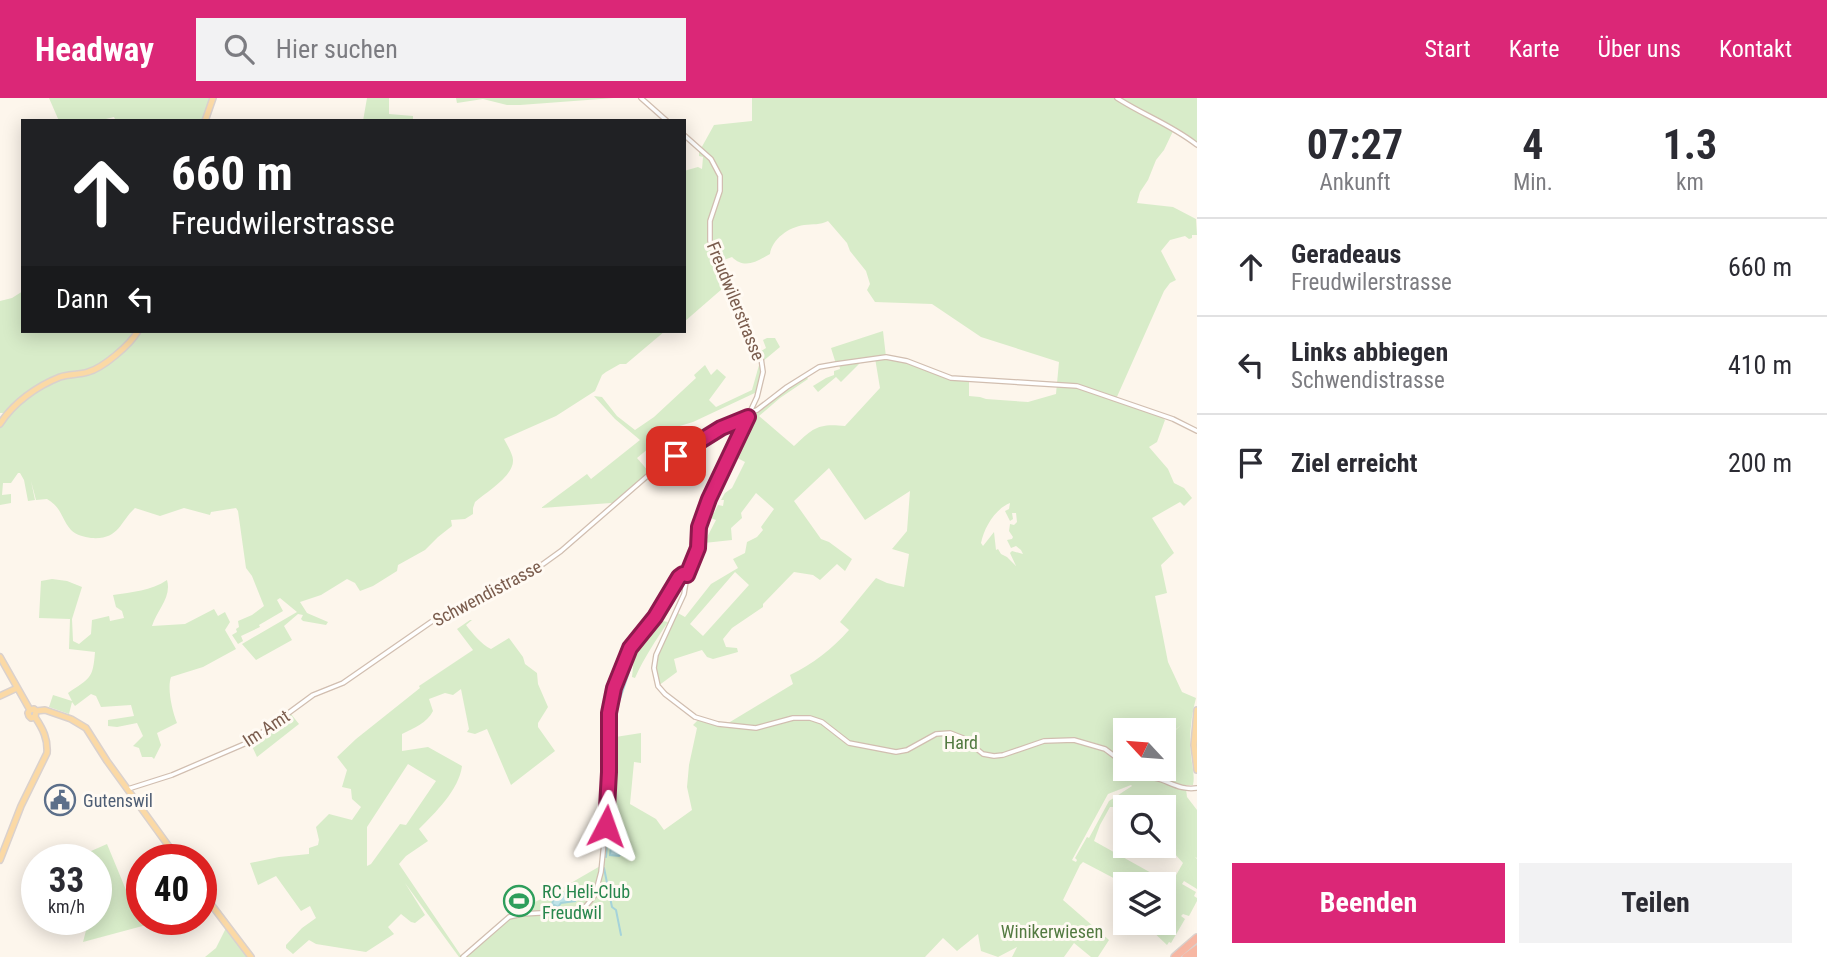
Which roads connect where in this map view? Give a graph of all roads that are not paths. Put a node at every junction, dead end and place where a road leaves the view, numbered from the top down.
1 (213, 98) edge
2 (641, 98) edge
3 (1117, 98) edge
4 (206, 119) edge
5 (665, 119) edge
6 (686, 137) edge
7 (1197, 145) edge
8 (137, 333) edge
9 (749, 415) junction
10 (0, 424) edge
11 (1197, 431) edge
12 (687, 575) junction
13 (395, 648) joint
14 (0, 657) edge
15 (17, 688) junction
16 (0, 696) edge
17 (1197, 710) edge
18 (34, 713) junction
19 (1113, 755) edge
20 (1197, 770) edge
21 (1164, 781) edge
22 (1197, 788) edge
23 (128, 789) junction
24 (167, 844) edge
25 (0, 860) edge
26 (217, 912) edge
27 (1197, 938) edge
28 (1197, 946) edge
29 (251, 957) edge
30 (463, 957) edge
31 (1177, 957) edge
32 (1186, 957) edge

1 - 4 main road
2 - 5 street
3 - 7 street
6 - 9 street, Freudwilerstrasse
8 - 10 main road
9 - 11 street, Schwendistrasse
9 - 12 street, Freudwilerstrasse
9 - 13 street, Schwendistrasse
12 - 19 street, Freudwilerstrasse
12 - 30 street
13 - 23 street, Im Amt
14 - 15 main road
15 - 16 main road
15 - 18 main road
17 - 20 main road
18 - 23 main road
18 - 25 main road
21 - 22 street
23 - 24 main road
26 - 29 main road
27 - 31 highway
28 - 31 highway
28 - 32 highway

